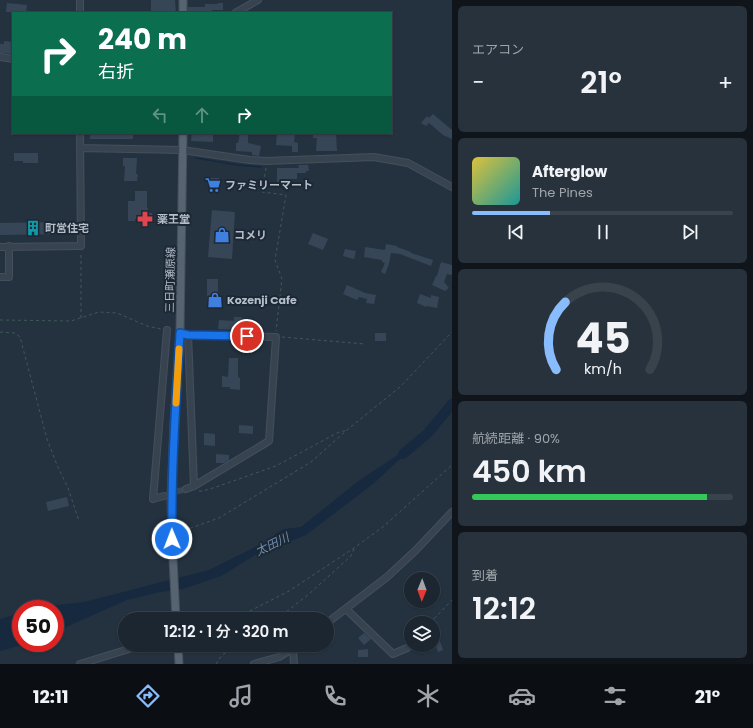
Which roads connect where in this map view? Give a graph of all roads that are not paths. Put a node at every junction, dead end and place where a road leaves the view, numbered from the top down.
1 (80, 0) edge
2 (183, 0) edge
3 (258, 0) edge
4 (80, 12) edge
5 (183, 12) edge
6 (237, 12) edge
7 (0, 57) edge
8 (12, 59) edge
9 (80, 134) edge
10 (183, 134) edge
11 (80, 148) junction
12 (182, 150) junction
13 (452, 187) edge
14 (9, 246) junction
15 (0, 247) edge
16 (0, 277) edge
17 (167, 330) road end
18 (180, 333) junction
19 (188, 335) junction
20 (194, 486) junction
21 (186, 488) tunnel mouth
22 (164, 496) tunnel mouth
23 (452, 512) edge
24 (346, 609) junction
25 (176, 612) edge
26 (334, 618) edge
27 (404, 649) edge
28 (119, 652) edge
29 (178, 652) edge
30 (288, 652) edge
31 (295, 652) edge
32 (80, 664) edge
33 (179, 664) edge
34 (254, 664) edge
35 (294, 664) edge

1 - 4 street
2 - 5 main road
3 - 6 street
7 - 8 street
9 - 11 street
10 - 12 main road, 三日町瀬原線
11 - 12 street
11 - 14 street
12 - 13 street
12 - 18 main road, 三日町瀬原線
14 - 15 street
14 - 16 street
17 - 22 street
18 - 19 street
18 - 25 main road, 三日町瀬原線
19 - 20 street
19 - 20 street
20 - 21 street
23 - 24 street
24 - 26 street
24 - 27 street
28 - 32 street
29 - 33 main road
30 - 34 street
31 - 35 street

